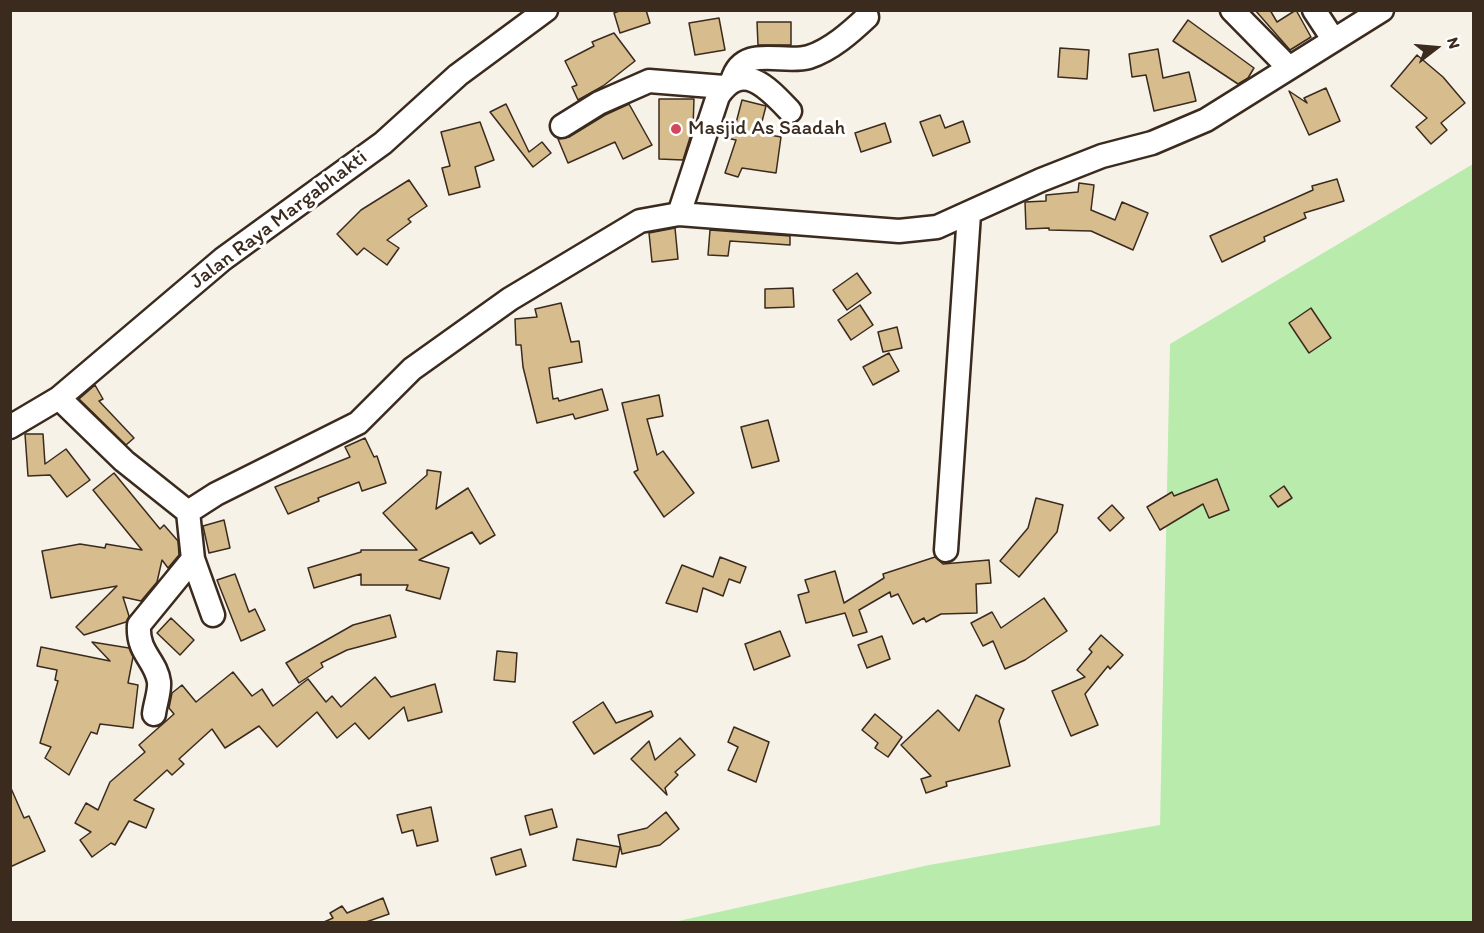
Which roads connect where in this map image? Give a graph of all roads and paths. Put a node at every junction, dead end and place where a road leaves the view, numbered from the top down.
1 (546, 10) edge
2 (1232, 10) edge
3 (1314, 10) edge
4 (1382, 10) edge
5 (867, 17) dead end
6 (1333, 39) junction
7 (1289, 68) junction
8 (728, 84) junction
9 (790, 111) dead end
10 (562, 126) dead end
11 (679, 214) junction
12 (969, 214) junction
13 (59, 398) junction
14 (10, 427) edge
15 (188, 512) junction
16 (946, 550) dead end
17 (193, 559) junction
18 (213, 615) dead end
19 (154, 714) dead end

1 - 13 street, Jalan Raya Margabhakti
2 - 7 street
3 - 6 street
4 - 6 street
5 - 8 street
6 - 7 street
7 - 12 street
8 - 9 street
8 - 10 street
8 - 11 street
11 - 12 street
11 - 15 street
12 - 16 street
13 - 14 street, Jalan Raya Margabhakti
13 - 15 street
15 - 17 street
17 - 18 street
17 - 19 street

